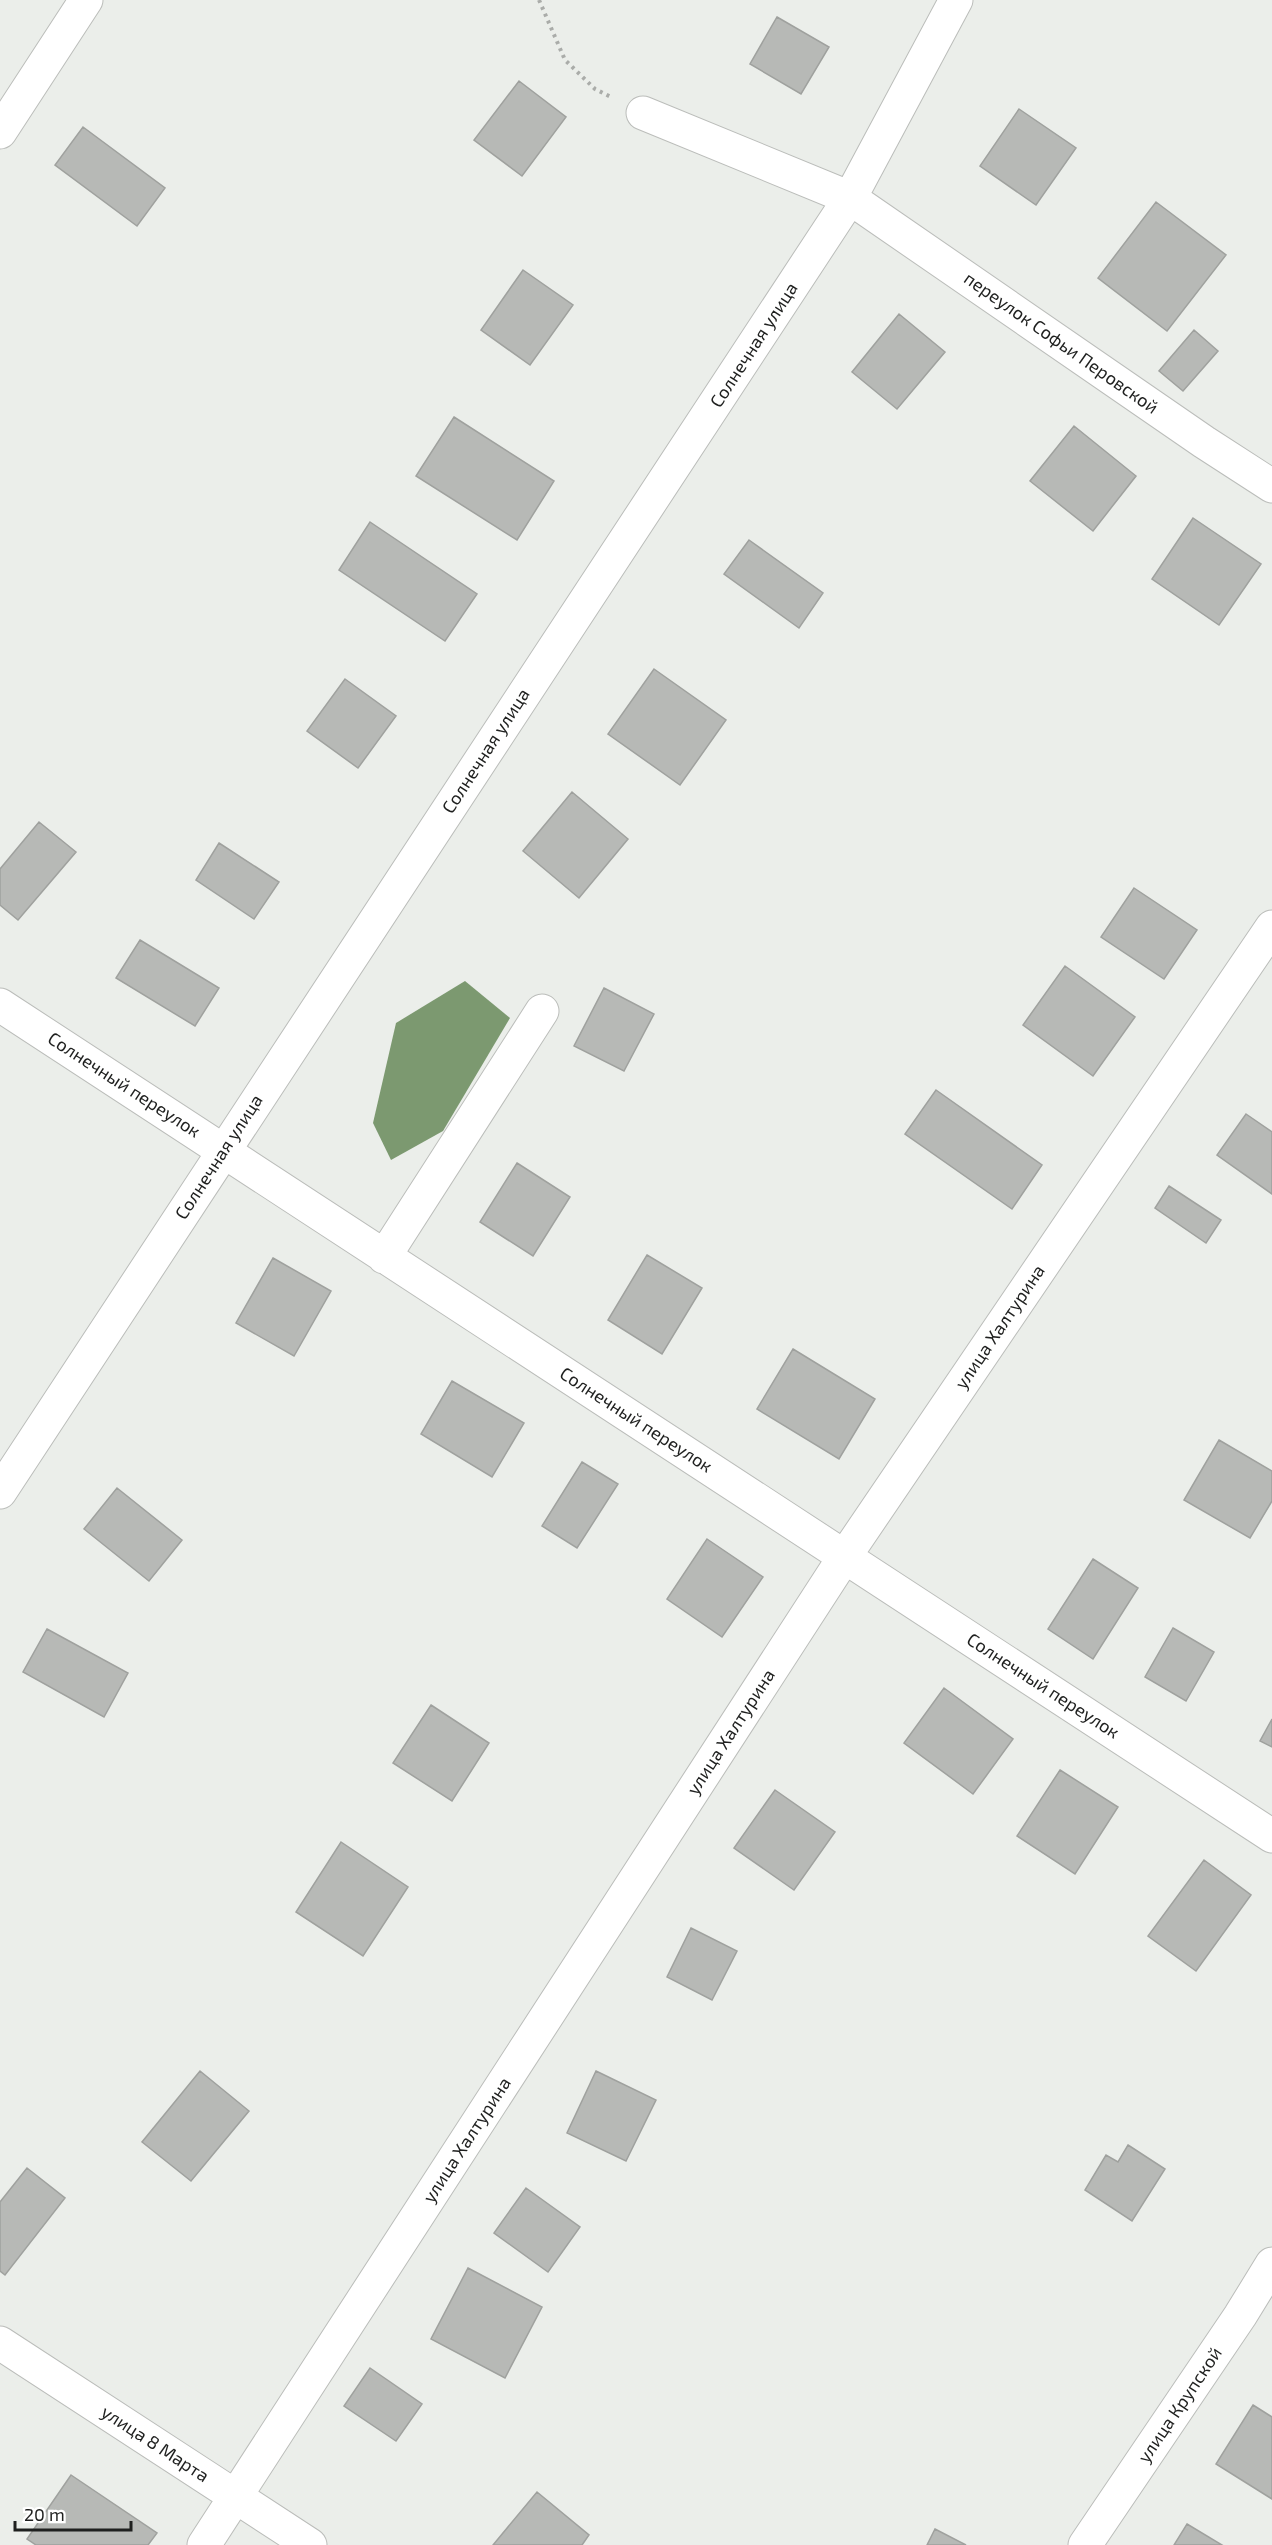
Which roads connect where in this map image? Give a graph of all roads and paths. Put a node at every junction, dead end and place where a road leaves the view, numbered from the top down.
1 (86, 0) edge
2 (539, 0) edge
3 (956, 0) edge
4 (643, 113) joint
5 (0, 132) edge
6 (850, 198) junction
7 (1272, 486) edge
8 (1272, 927) edge
9 (0, 1005) edge
10 (542, 1011) dead end
11 (224, 1150) junction
12 (384, 1257) junction
13 (0, 1492) edge
14 (845, 1556) junction
15 (1272, 1836) edge
16 (1272, 2264) edge
17 (0, 2343) edge
18 (236, 2497) junction
19 (204, 2545) edge
20 (310, 2545) edge
21 (1085, 2545) edge

1 - 5 street
2 - 4 path
3 - 6 street, Солнечная улица
4 - 6 street, переулок Софьи Перовской
6 - 7 street, переулок Софьи Перовской
6 - 11 street, Солнечная улица
8 - 14 street, улица Халтурина
9 - 11 street, Солнечный переулок
10 - 12 street
11 - 12 street, Солнечный переулок
11 - 13 street, Солнечная улица
12 - 14 street, Солнечный переулок
14 - 15 street, Солнечный переулок
14 - 18 street, улица Халтурина
16 - 21 street, улица Крупской
17 - 18 street, улица 8 Марта
18 - 19 street, улица Халтурина
18 - 20 street, улица 8 Марта

